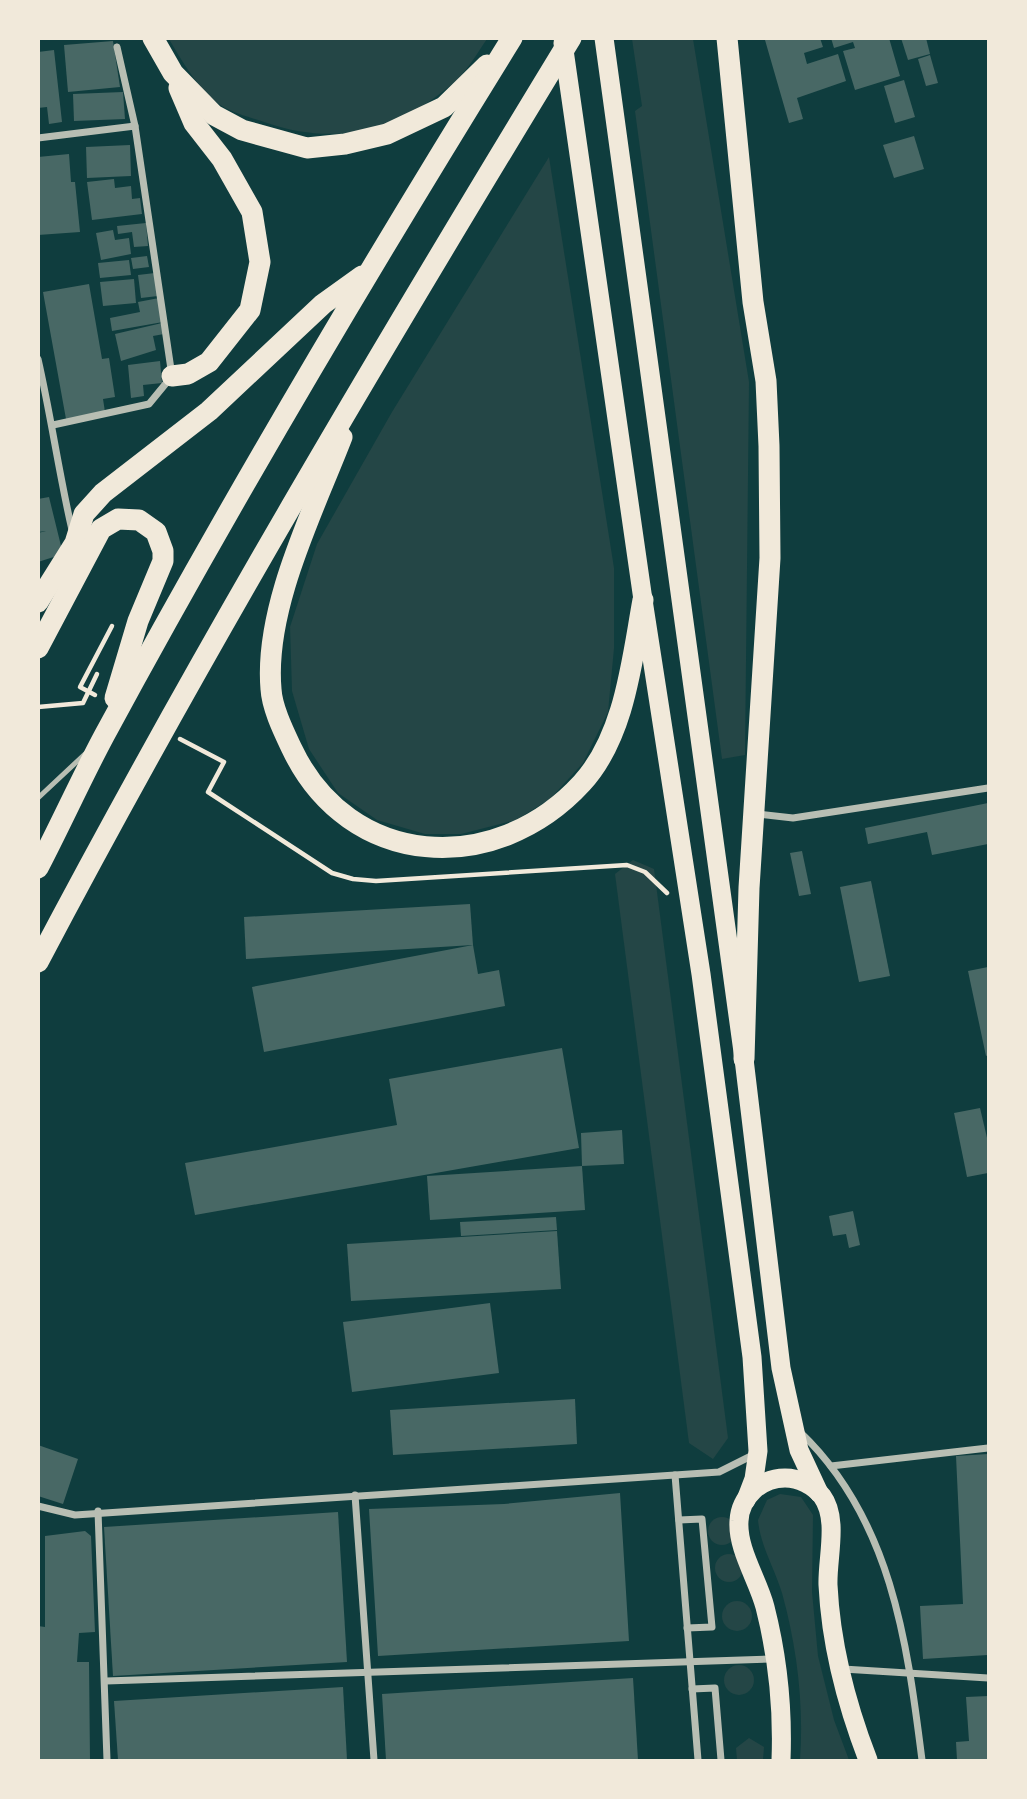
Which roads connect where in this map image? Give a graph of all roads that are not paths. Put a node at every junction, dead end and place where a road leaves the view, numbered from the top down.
1 (153, 38) edge
2 (562, 38) edge
3 (571, 38) edge
4 (604, 38) edge
5 (727, 38) edge
6 (512, 40) edge
7 (117, 47) dead end
8 (173, 73) junction
9 (135, 126) junction
10 (38, 138) edge
11 (370, 270) junction
12 (38, 359) edge
13 (172, 376) junction
14 (365, 376) junction
15 (53, 425) junction
16 (75, 543) junction
17 (643, 600) junction
18 (38, 602) edge
19 (38, 648) edge
20 (103, 738) junction
21 (989, 788) edge
22 (38, 798) edge
23 (754, 813) junction
24 (38, 868) edge
25 (38, 962) edge
26 (744, 1059) junction
27 (794, 1426) junction
28 (989, 1448) edge
29 (758, 1451) junction
30 (831, 1466) junction
31 (675, 1475) junction
32 (819, 1493) junction
33 (355, 1495) junction
34 (746, 1500) junction
35 (38, 1506) edge
36 (98, 1511) junction
37 (679, 1520) junction
38 (687, 1628) junction
39 (776, 1658) junction
40 (689, 1660) junction
41 (838, 1668) junction
42 (368, 1672) junction
43 (910, 1673) junction
44 (989, 1678) edge
45 (106, 1681) junction
46 (692, 1689) junction
47 (107, 1760) edge
48 (374, 1760) edge
49 (698, 1760) edge
50 (721, 1760) edge
51 (781, 1760) edge
52 (868, 1760) edge
53 (922, 1760) edge

1 - 8 highway
2 - 17 highway
3 - 14 highway
4 - 26 highway
5 - 23 highway
6 - 8 highway
6 - 11 highway
7 - 9 street
8 - 13 highway
9 - 10 street
9 - 13 street
11 - 16 highway
11 - 20 highway
12 - 15 street
13 - 15 street
14 - 17 highway
14 - 25 highway
15 - 16 street
16 - 18 highway
17 - 29 highway
19 - 20 highway
20 - 22 lane
20 - 24 highway
21 - 23 street
23 - 26 highway
26 - 27 highway
27 - 30 street
27 - 32 highway
28 - 30 street
29 - 31 street
29 - 34 highway
30 - 43 street
31 - 33 street
31 - 37 street
32 - 34 highway
32 - 41 highway
33 - 36 street
33 - 42 street
34 - 39 highway
35 - 36 street
36 - 45 street
37 - 38 street
37 - 38 street
38 - 40 street
39 - 40 street
39 - 51 highway
40 - 42 street
40 - 46 street
41 - 43 street
41 - 52 highway
42 - 45 street
42 - 48 street
43 - 44 street
43 - 53 street
45 - 47 street
46 - 49 street
46 - 50 street

